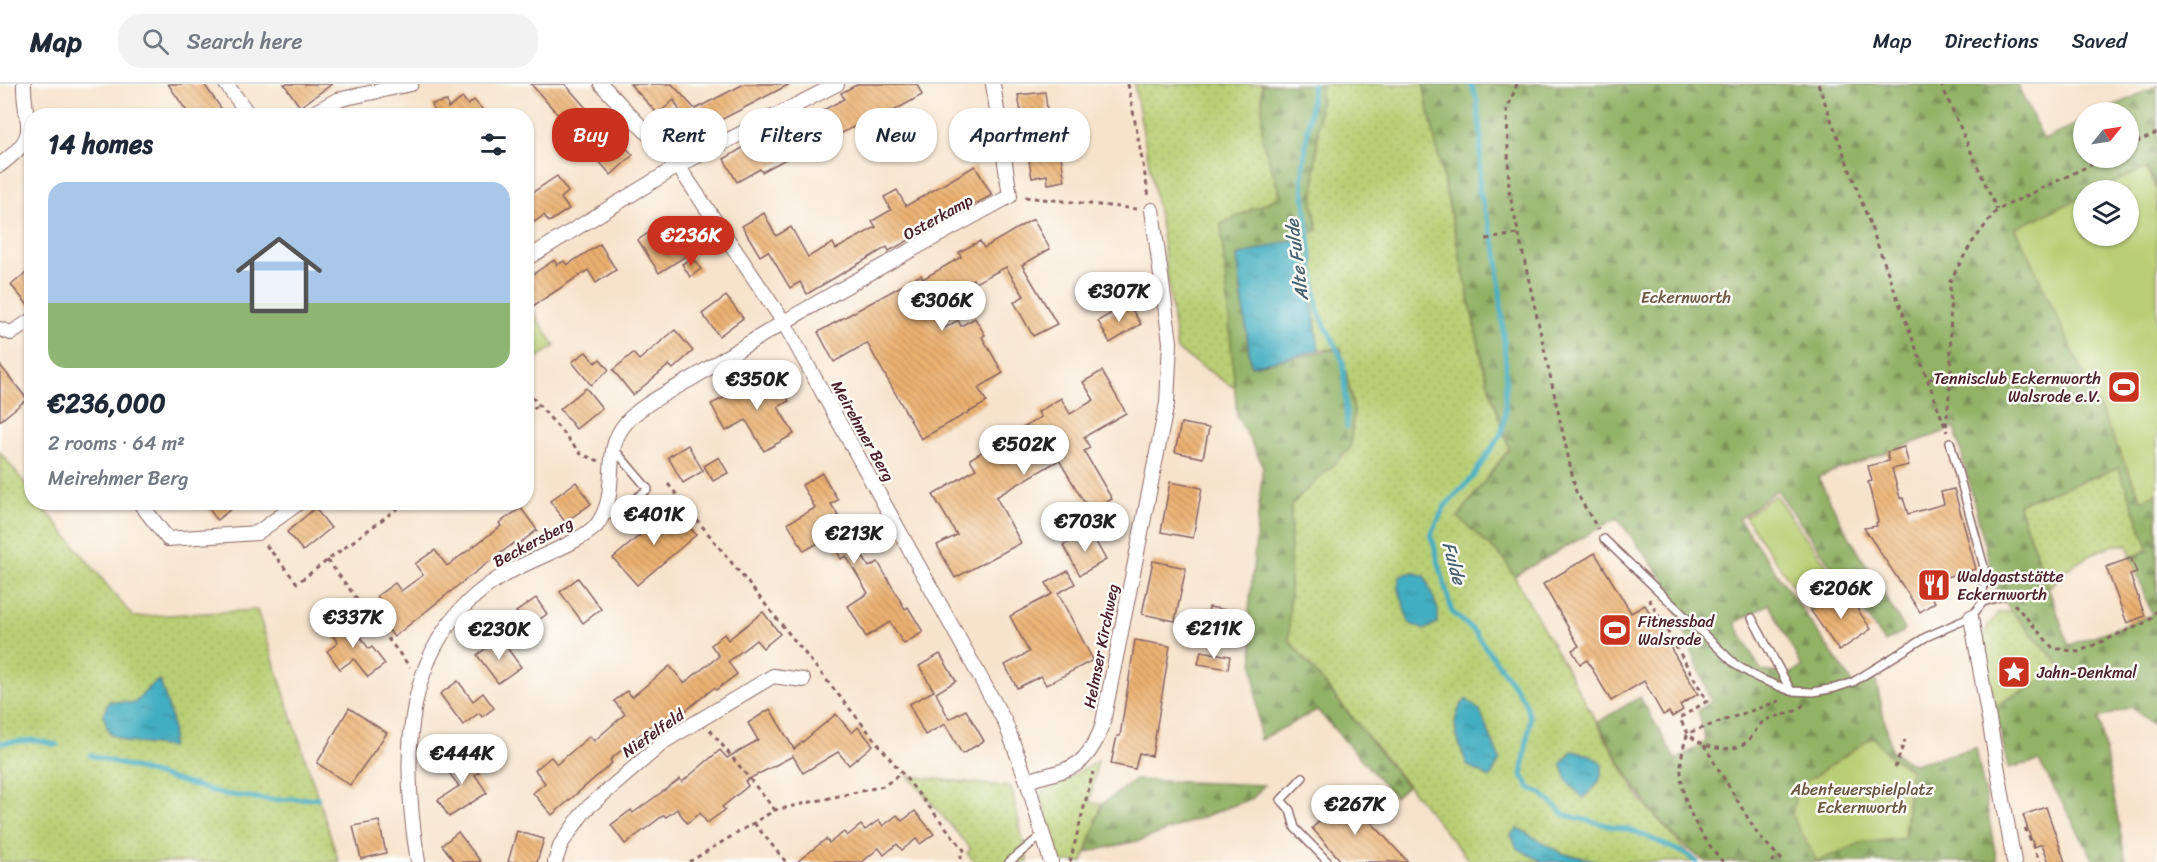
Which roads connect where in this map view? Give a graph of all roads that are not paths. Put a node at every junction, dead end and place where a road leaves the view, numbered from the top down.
1 (24, 84) edge
2 (226, 84) edge
3 (411, 84) edge
4 (601, 84) edge
5 (837, 84) edge
6 (993, 84) edge
7 (28, 108) edge
8 (244, 108) edge
9 (322, 108) edge
10 (24, 142) edge
11 (0, 165) edge
12 (678, 166) junction
13 (1152, 210) road end
14 (534, 254) edge
15 (783, 321) junction
16 (24, 325) edge
17 (0, 329) edge
18 (1950, 442) road end
19 (613, 447) junction
20 (145, 510) edge
21 (289, 510) edge
22 (605, 515) junction
23 (1604, 539) road end
24 (2006, 595) road end
25 (1983, 602) junction
26 (1971, 617) junction
27 (1752, 618) dead end
28 (803, 680) dead end
29 (1791, 691) junction
30 (1303, 777) dead end
31 (1027, 781) junction
32 (1042, 835) junction
33 (418, 862) edge
34 (555, 862) edge
35 (1009, 862) edge
36 (1051, 862) edge
37 (1328, 862) edge
38 (2014, 862) edge

1 - 7 street
2 - 8 street
3 - 9 street
4 - 12 street, Meirehmer Berg
5 - 12 street
6 - 15 street, Osterkamp
10 - 11 street
12 - 14 street
12 - 15 street, Meirehmer Berg
13 - 31 street, Helmser Kirchweg
15 - 19 street
15 - 31 street, Meirehmer Berg
16 - 17 street
18 - 25 lane
19 - 22 street
19 - 22 lane
20 - 21 street
22 - 33 street, Beckersberg
23 - 29 lane
24 - 25 lane
25 - 26 lane
26 - 29 lane
26 - 38 street
27 - 29 lane
28 - 34 street, Niefelfeld
30 - 37 lane
31 - 32 street, Meirehmer Berg
32 - 35 lane
32 - 36 street, Meirehmer Berg

